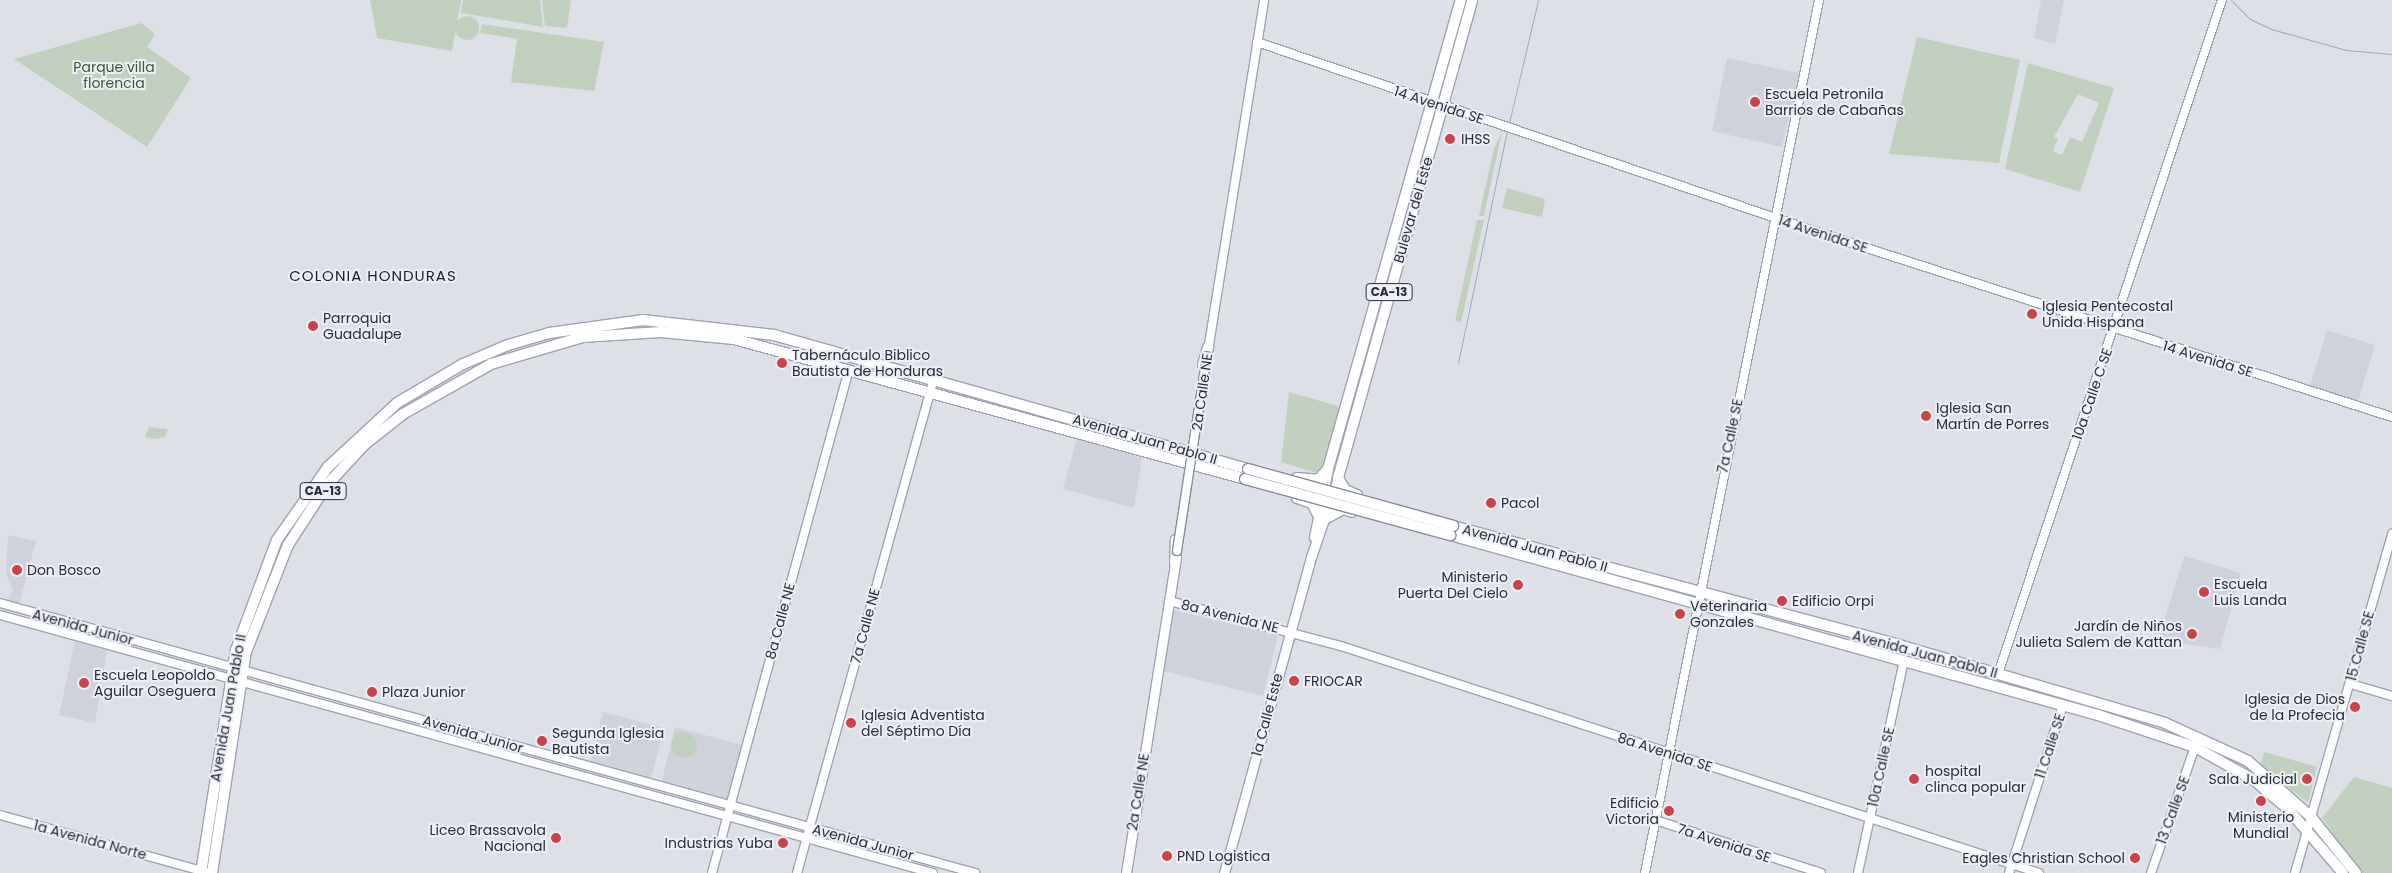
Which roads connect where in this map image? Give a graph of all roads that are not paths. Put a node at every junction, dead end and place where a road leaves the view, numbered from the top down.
1 (1264, 0) edge
2 (1461, 0) edge
3 (1472, 0) edge
4 (1819, 0) edge
5 (2222, 1) edge
6 (1257, 42) junction
7 (1432, 104) junction
8 (1443, 107) junction
9 (1774, 218) junction
10 (2114, 329) junction
11 (1208, 351) junction
12 (849, 369) junction
13 (934, 378) junction
14 (930, 392) junction
15 (2392, 417) edge
16 (1195, 440) junction
17 (1170, 446) junction
18 (1209, 458) junction
19 (1176, 460) junction
20 (1221, 461) junction
21 (1206, 468) junction
22 (1328, 469) junction
23 (1218, 472) junction
24 (1290, 476) junction
25 (1189, 477) junction
26 (1338, 478) junction
27 (1286, 495) junction
28 (1371, 499) junction
29 (297, 509) junction
30 (1366, 516) junction
31 (1322, 517) junction
32 (1452, 531) junction
33 (2392, 534) edge
34 (1473, 536) junction
35 (288, 545) junction
36 (1177, 551) joint
37 (1175, 564) junction
38 (1612, 569) junction
39 (1589, 574) junction
40 (1700, 594) junction
41 (1169, 601) junction
42 (0, 603) edge
43 (1698, 606) junction
44 (0, 615) edge
45 (1291, 631) junction
46 (1904, 661) junction
47 (238, 669) junction
48 (1998, 674) junction
49 (236, 680) junction
50 (2351, 684) junction
51 (2392, 696) edge
52 (2063, 705) junction
53 (2195, 747) junction
54 (1669, 752) junction
55 (730, 806) junction
56 (0, 815) edge
57 (727, 816) junction
58 (2312, 817) junction
59 (1870, 818) junction
60 (1655, 820) junction
61 (810, 827) junction
62 (2307, 829) junction
63 (807, 838) junction
64 (2010, 869) edge
65 (206, 872) edge
66 (712, 873) edge
67 (797, 873) edge
68 (933, 873) edge
69 (975, 873) edge
70 (1126, 873) edge
71 (1224, 873) edge
72 (1645, 873) edge
73 (1821, 873) edge
74 (1858, 873) edge
75 (2039, 873) edge
76 (2151, 873) edge
77 (2295, 873) edge
78 (2343, 873) edge
79 (2356, 873) edge

1 - 6 street, 2a Calle NE
2 - 7 highway, Bulevar del Este / CA-13
3 - 8 highway, Bulevar del Este / CA-13
4 - 9 street, 7a Calle SE
5 - 10 street, 10a Calle C SE
6 - 7 street, 14 Avenida SE
6 - 11 street, 2a Calle NE
7 - 8 street, 14 Avenida SE
7 - 22 highway, Bulevar del Este / CA-13
8 - 9 street, 14 Avenida SE
8 - 26 highway, Bulevar del Este / CA-13
9 - 10 street, 14 Avenida SE
9 - 40 street, 7a Calle SE
10 - 15 street, 14 Avenida SE
10 - 48 street, 10a Calle C SE
11 - 16 highway
11 - 36 street, 2a Calle NE, bridge
12 - 14 highway, Avenida Juan Pablo II / CA-13
12 - 35 highway, Avenida Juan Pablo II / CA-13
12 - 55 street, 8a Calle NE
13 - 14 street, 7a Calle NE
13 - 17 highway, Avenida Juan Pablo II / CA-13
13 - 29 highway, Avenida Juan Pablo II / CA-13
14 - 19 highway, Avenida Juan Pablo II / CA-13
14 - 61 street, 7a Calle NE
16 - 17 highway
16 - 18 highway
17 - 18 highway, Avenida Juan Pablo II / CA-13
18 - 20 highway, Avenida Juan Pablo II / CA-13
19 - 21 highway, Avenida Juan Pablo II / CA-13
19 - 25 highway
20 - 24 highway
20 - 32 highway, Avenida Juan Pablo II, bridge
21 - 23 highway, Avenida Juan Pablo II / CA-13
21 - 25 highway
22 - 24 highway
22 - 31 main road, 1a Calle Este
23 - 27 highway
23 - 32 highway, Avenida Juan Pablo II, bridge
24 - 27 highway
25 - 37 highway
26 - 28 highway
26 - 31 main road, 1a Calle Este
27 - 31 highway
28 - 30 highway
28 - 34 highway
29 - 35 highway
29 - 47 highway, Avenida Juan Pablo II / CA-13
30 - 31 highway
30 - 34 highway
31 - 45 main road, 1a Calle Este
32 - 34 highway, Avenida Juan Pablo II
33 - 50 street, 15 Calle SE
34 - 38 highway, Avenida Juan Pablo II
34 - 39 highway, Avenida Juan Pablo II
35 - 47 highway, Avenida Juan Pablo II / CA-13
36 - 37 main road, 2a Calle NE
37 - 41 main road, 2a Calle NE
38 - 39 highway
38 - 40 highway, Avenida Juan Pablo II
39 - 43 highway, Avenida Juan Pablo II
40 - 43 street, 7a Calle SE
40 - 48 highway, Avenida Juan Pablo II
41 - 45 street, 8a Avenida NE
41 - 70 main road, 2a Calle NE
42 - 47 street, Avenida Junior
43 - 46 highway, Avenida Juan Pablo II
43 - 54 street, 7a Calle SE
44 - 49 street, Avenida Junior
45 - 54 street, 8a Avenida SE
45 - 71 main road, 1a Calle Este
46 - 52 highway, Avenida Juan Pablo II
46 - 59 street, 10a Calle SE
47 - 49 highway, Avenida Juan Pablo II / CA-13
47 - 55 street, Avenida Junior
48 - 58 highway, Avenida Juan Pablo II
49 - 57 street, Avenida Junior
49 - 65 highway, Avenida Juan Pablo II / CA-13
50 - 51 street
50 - 58 street, 15 Calle SE
52 - 53 highway, Avenida Juan Pablo II
52 - 64 street, 11 Calle SE
53 - 62 highway, Avenida Juan Pablo II
53 - 76 street, 13 Calle SE
54 - 59 street, 8a Avenida SE
54 - 60 street, 7a Calle SE
55 - 57 street, 8a Calle NE
55 - 61 street, Avenida Junior
56 - 65 street, 1a Avenida Norte
57 - 63 street, Avenida Junior
57 - 66 street, 8a Calle NE
58 - 62 street, 15 Calle SE
58 - 79 highway, Avenida Juan Pablo II
59 - 64 street, 8a Avenida SE
59 - 74 street, 10a Calle SE
60 - 72 street, 7a Calle SE
60 - 73 street, 7a Avenida SE
61 - 63 street, 7a Calle NE
61 - 69 street, Avenida Junior
62 - 77 street, 15 Calle SE
62 - 78 highway, Avenida Juan Pablo II
63 - 67 street, 7a Calle NE
63 - 68 street, Avenida Junior
64 - 75 street, 8a Avenida SE

